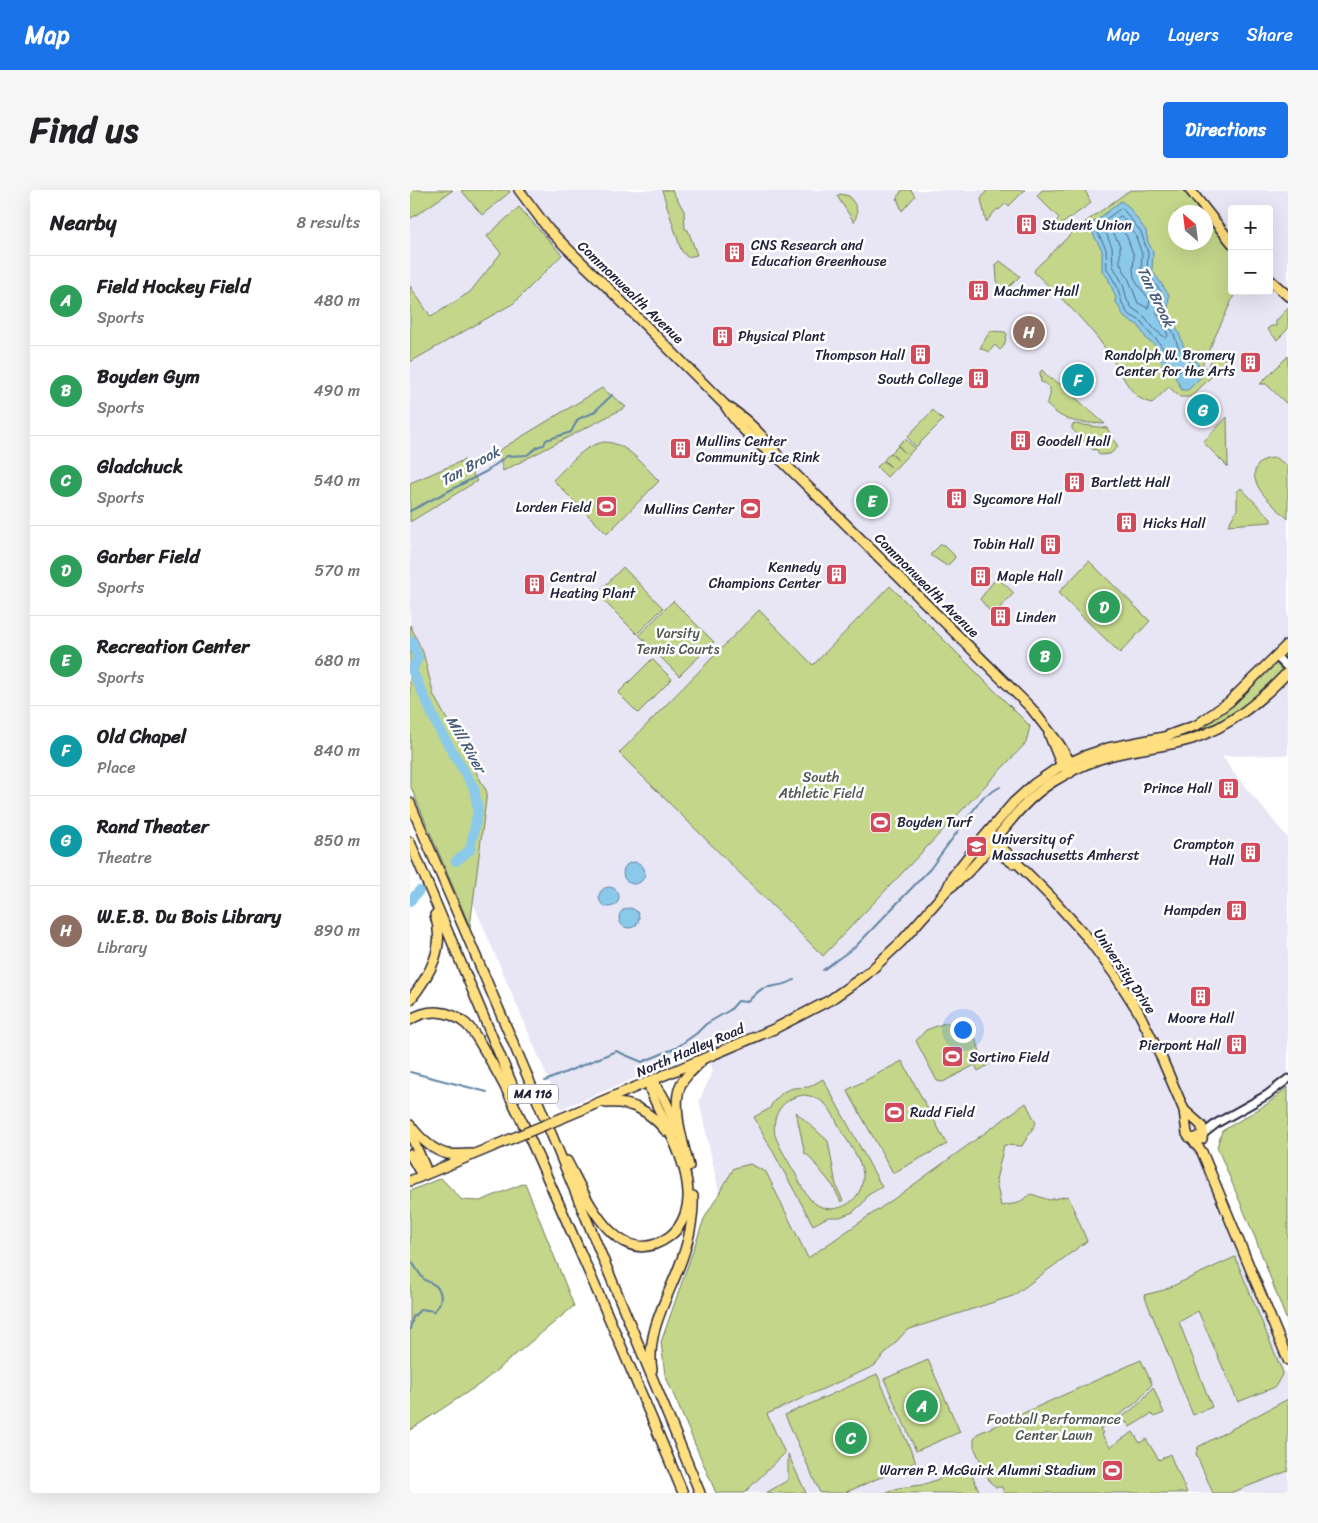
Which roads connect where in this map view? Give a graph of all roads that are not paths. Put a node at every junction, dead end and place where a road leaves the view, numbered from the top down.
1 (1190, 190) edge
2 (521, 193) edge
3 (1228, 238) edge
4 (1273, 283) edge
5 (1288, 296) edge
6 (1283, 651) edge
7 (1288, 668) edge
8 (1288, 672) edge
9 (1066, 764) junction
10 (1070, 773) junction
11 (410, 803) edge
12 (988, 840) junction
13 (410, 842) edge
14 (410, 846) edge
15 (410, 1000) edge
16 (410, 1020) edge
17 (707, 1058) junction
18 (1288, 1080) edge
19 (652, 1081) junction
20 (598, 1103) junction
21 (1184, 1110) junction
22 (1198, 1123) junction
23 (1217, 1123) junction
24 (410, 1125) edge
25 (1187, 1127) junction
26 (410, 1133) edge
27 (549, 1133) junction
28 (1202, 1135) junction
29 (1192, 1139) junction
30 (679, 1145) junction
31 (1202, 1152) junction
32 (410, 1154) edge
33 (474, 1154) junction
34 (424, 1175) junction
35 (410, 1181) edge
36 (577, 1242) junction
37 (1288, 1360) edge
38 (654, 1386) junction
39 (683, 1493) edge
40 (700, 1493) edge

1 - 3 main road
2 - 9 main road, Commonwealth Avenue
4 - 5 main road
6 - 7 street
6 - 9 main road
8 - 10 main road
9 - 10 main road, Commonwealth Avenue
9 - 12 main road
10 - 12 main road
11 - 27 main road, MA 116
12 - 17 main road, North Hadley Road
12 - 21 main road, University Drive
13 - 36 main road, MA 116
14 - 15 main road
16 - 36 main road
17 - 19 main road, North Hadley Road
17 - 30 main road
18 - 23 street
19 - 20 main road, North Hadley Road
19 - 30 main road
20 - 30 main road
20 - 33 main road, North Hadley Road, bridge
21 - 22 main road, University Drive
21 - 25 main road, University Drive
22 - 23 street
22 - 25 main road
22 - 28 main road, University Drive
23 - 28 street
24 - 33 main road
25 - 29 main road, University Drive
26 - 34 main road
27 - 30 main road
27 - 38 main road, MA 116
28 - 29 main road
28 - 31 main road, University Drive
29 - 31 main road, University Drive
30 - 38 main road
31 - 37 main road, University Drive
32 - 34 main road
33 - 34 main road, North Hadley Road
34 - 35 main road, North Hadley Road
36 - 39 main road, MA 116
38 - 40 main road, MA 116

